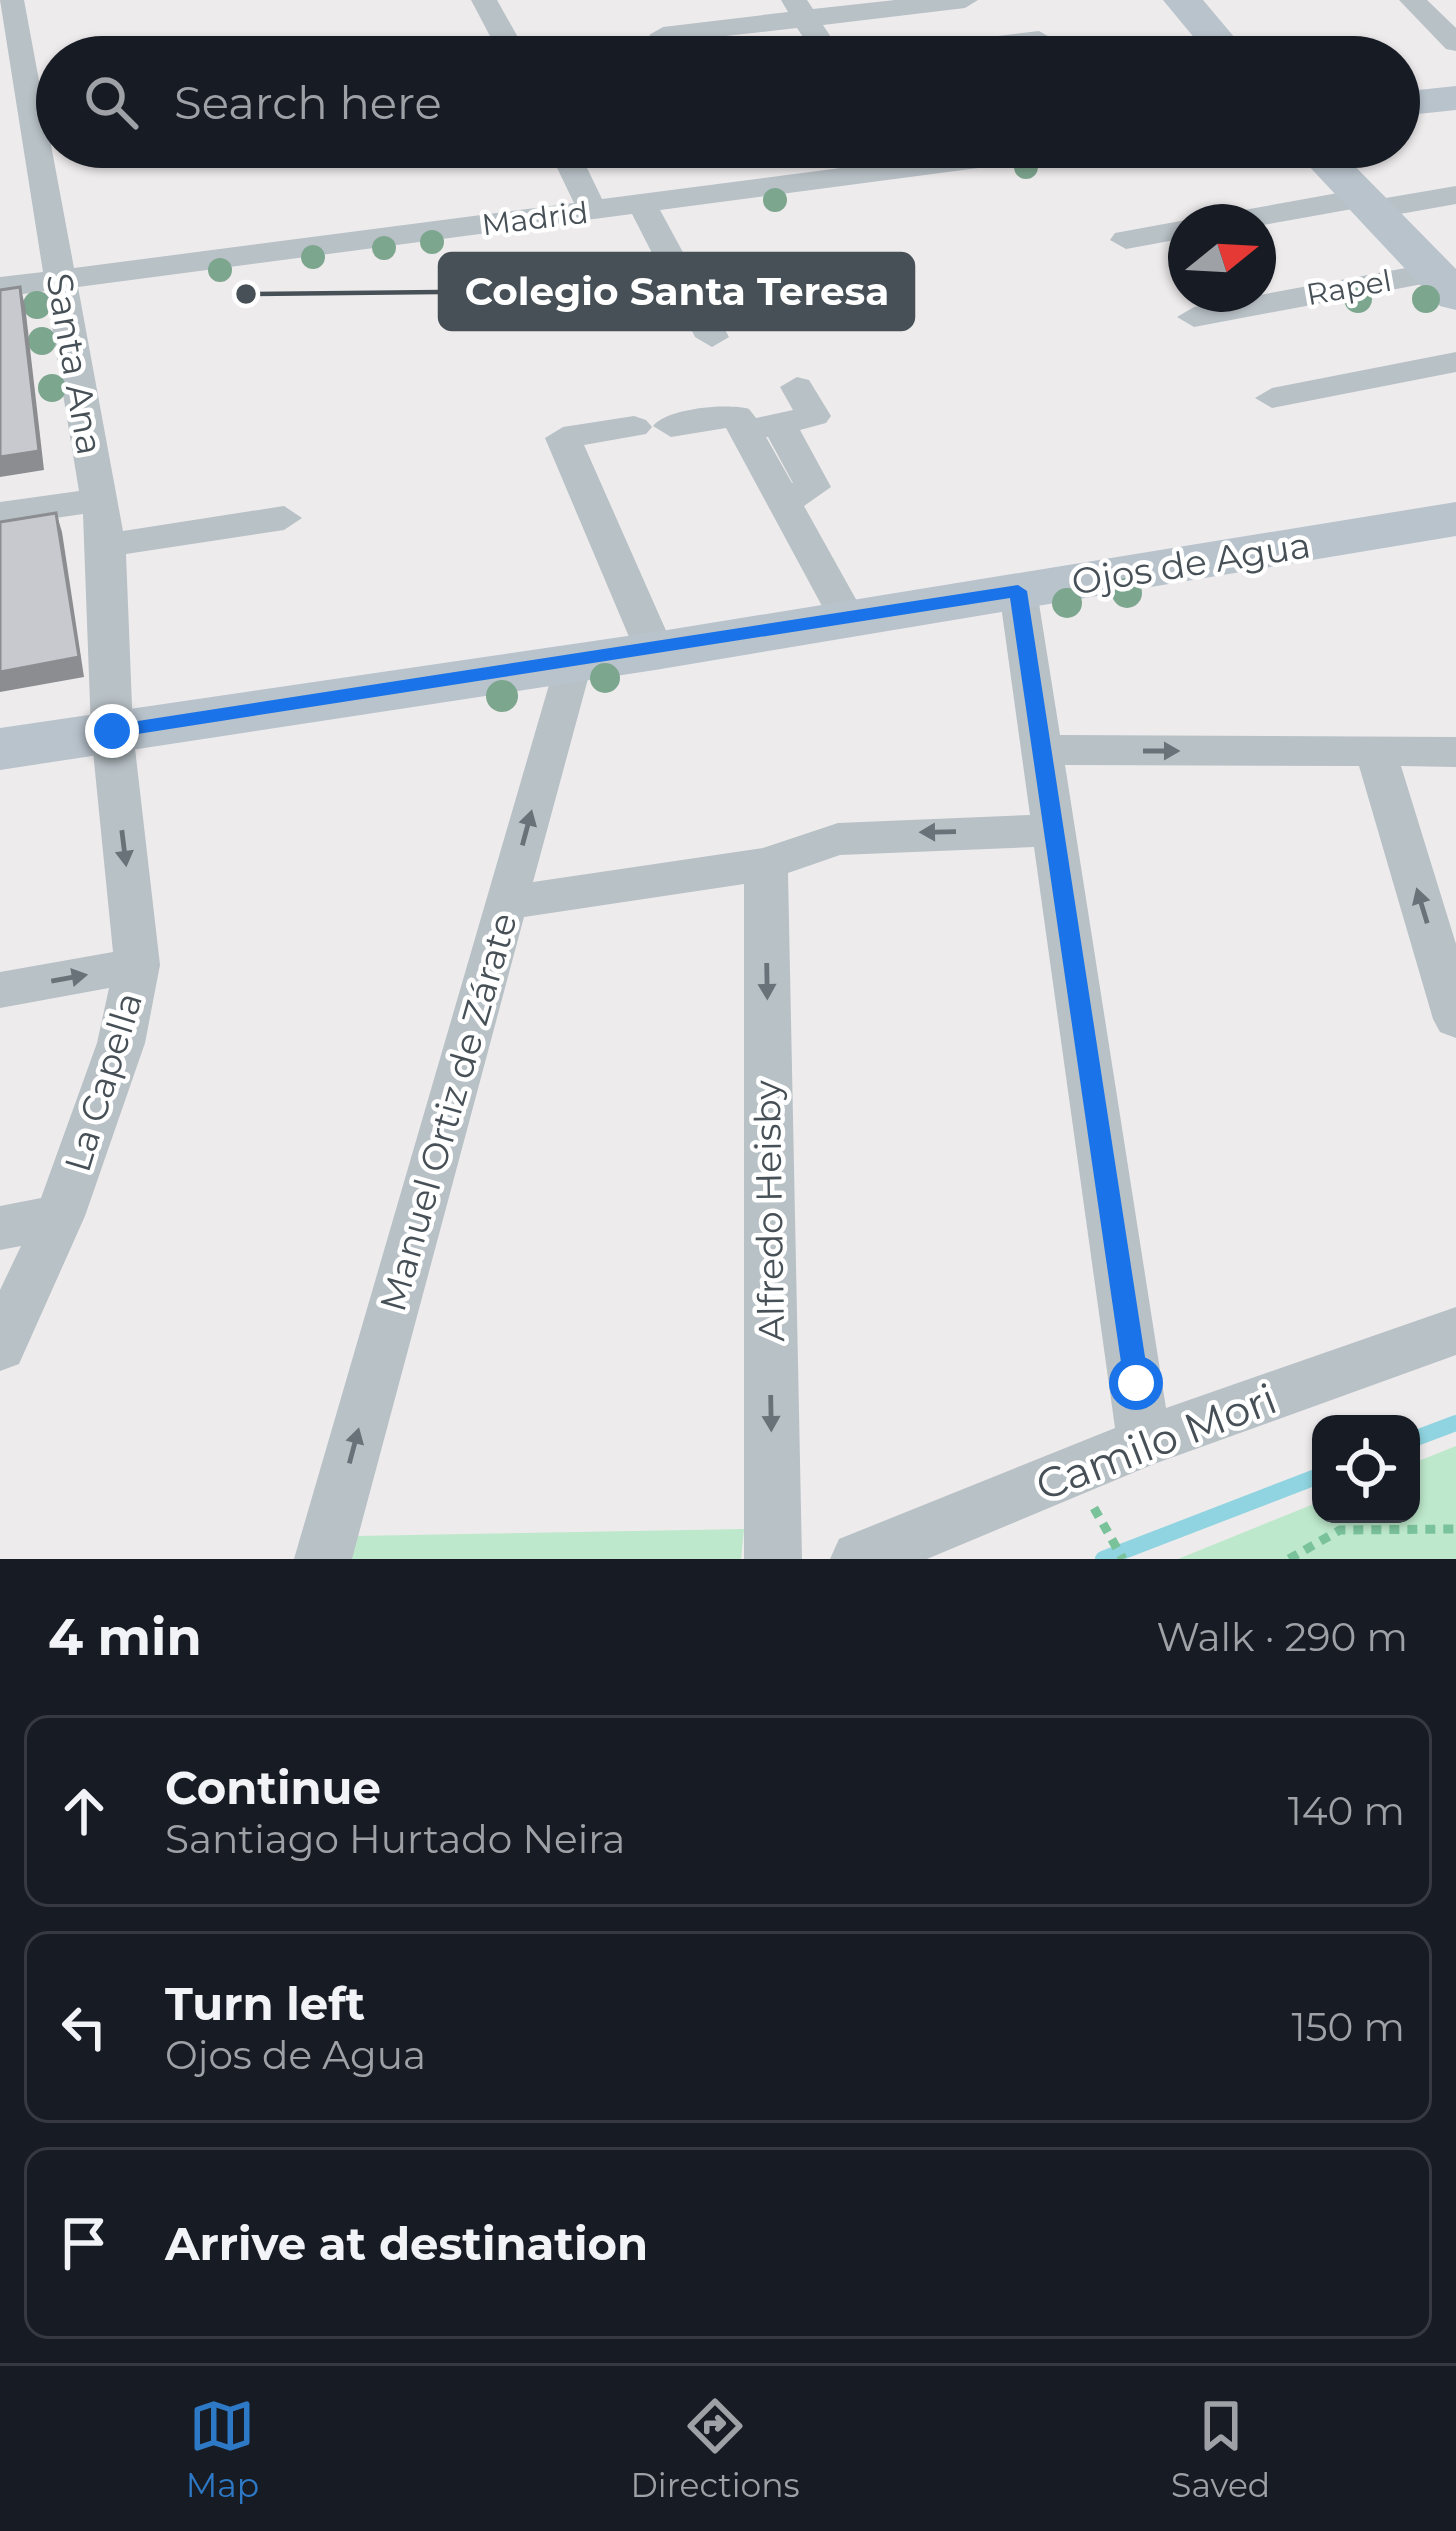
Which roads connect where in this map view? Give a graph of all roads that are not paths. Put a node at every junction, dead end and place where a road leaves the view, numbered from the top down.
1 (11, 0) edge
2 (484, 0) edge
3 (965, 0) edge
4 (1182, 0) edge
5 (1412, 0) edge
6 (799, 9) edge
7 (663, 35) dead end
8 (504, 36) edge
9 (816, 36) edge
10 (1214, 36) edge
11 (1454, 40) edge
12 (1456, 98) edge
13 (1420, 102) edge
14 (36, 145) edge
15 (40, 168) edge
16 (572, 168) edge
17 (847, 168) edge
18 (1332, 168) edge
19 (1456, 195) edge
20 (1366, 204) junction
21 (643, 206) junction
22 (593, 211) junction
23 (1276, 216) edge
24 (1168, 232) edge
25 (1126, 240) dead end
26 (59, 279) junction
27 (1448, 285) edge
28 (0, 287) edge
29 (1194, 317) dead end
30 (712, 337) dead end
31 (1456, 362) edge
32 (796, 387) dead end
33 (1272, 398) dead end
34 (762, 427) junction
35 (98, 500) junction
36 (0, 514) edge
37 (284, 518) dead end
38 (1456, 519) edge
39 (106, 545) junction
40 (1018, 591) junction
41 (848, 619) junction
42 (655, 651) junction
43 (572, 664) junction
44 (112, 731) junction
45 (0, 749) edge
46 (1044, 750) junction
47 (1376, 752) junction
48 (1456, 752) edge
49 (1055, 830) junction
50 (766, 864) junction
51 (507, 903) junction
52 (137, 965) junction
53 (0, 990) edge
54 (1452, 993) edge
55 (60, 1216) junction
56 (0, 1228) edge
57 (1456, 1331) edge
58 (0, 1347) edge
59 (1144, 1442) junction
60 (323, 1559) edge
61 (772, 1559) edge
62 (859, 1559) edge

1 - 14 street, Santa Ana
2 - 8 street
3 - 6 street
4 - 10 street
5 - 11 street
6 - 7 street
6 - 9 street
12 - 13 street
15 - 26 street, Santa Ana
16 - 22 street
17 - 21 street, Madrid
18 - 20 street
19 - 20 street
20 - 23 street
20 - 27 street
21 - 22 street, Madrid
21 - 30 street
22 - 26 street, Madrid
24 - 25 street
26 - 28 street, Madrid
26 - 35 street, Santa Ana
27 - 29 street, Rapel
31 - 33 street
32 - 34 street
34 - 41 street
34 - 42 street
35 - 36 street
35 - 39 street, Santa Ana
37 - 39 street
38 - 40 street, Ojos de Agua
39 - 44 street, Santa Ana
40 - 41 street, Ojos de Agua
40 - 46 street
41 - 42 street, Ojos de Agua
42 - 43 street, Ojos de Agua
43 - 44 street, Ojos de Agua
51 -> 43 street, Manuel Ortiz de Zárate
44 - 45 street, Ojos de Agua
44 -> 52 street, La Capella
46 -> 47 street
46 - 49 street
47 - 48 street
54 -> 47 street
49 -> 50 street
49 - 59 street
50 - 51 street
50 -> 61 street, Alfredo Heisby
60 -> 51 street, Manuel Ortiz de Zárate
53 -> 52 street
52 - 55 street, La Capella
55 - 56 street
55 - 58 street, La Capella
57 - 59 street, Camilo Mori
59 - 62 street, Camilo Mori

